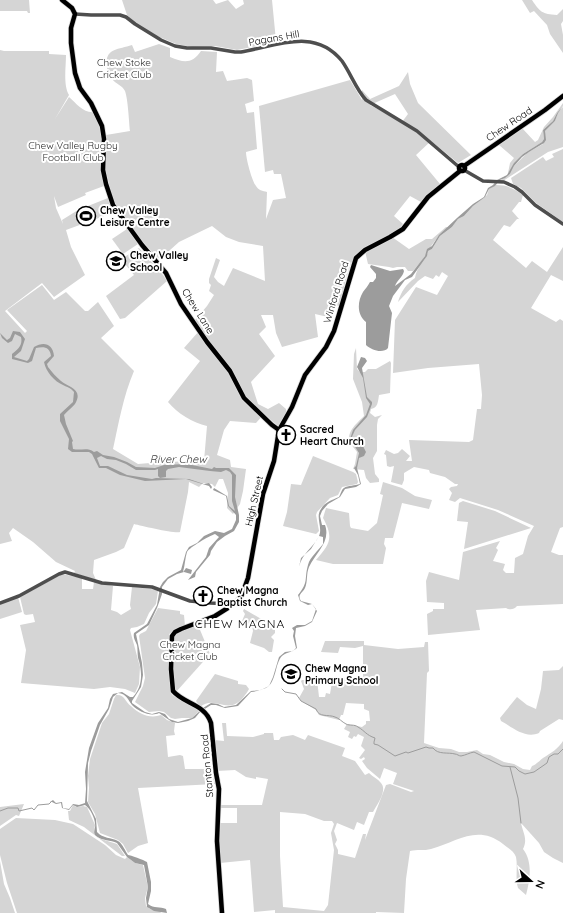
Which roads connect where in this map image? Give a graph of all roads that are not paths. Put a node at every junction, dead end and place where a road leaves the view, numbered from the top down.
1 (62, 0) edge
2 (75, 14) junction
3 (563, 96) edge
4 (462, 168) junction
5 (563, 224) edge
6 (279, 430) junction
7 (0, 603) edge
8 (235, 604) junction
9 (222, 913) edge

1 - 2 main road
2 - 4 street, Pagans Hill
2 - 6 main road, Chew Lane
3 - 4 main road, Chew Road
4 - 5 street, Pagans Hill
4 - 6 main road, Winford Road
6 - 8 main road, High Street
7 - 8 street
8 - 9 main road, Stanton Road

